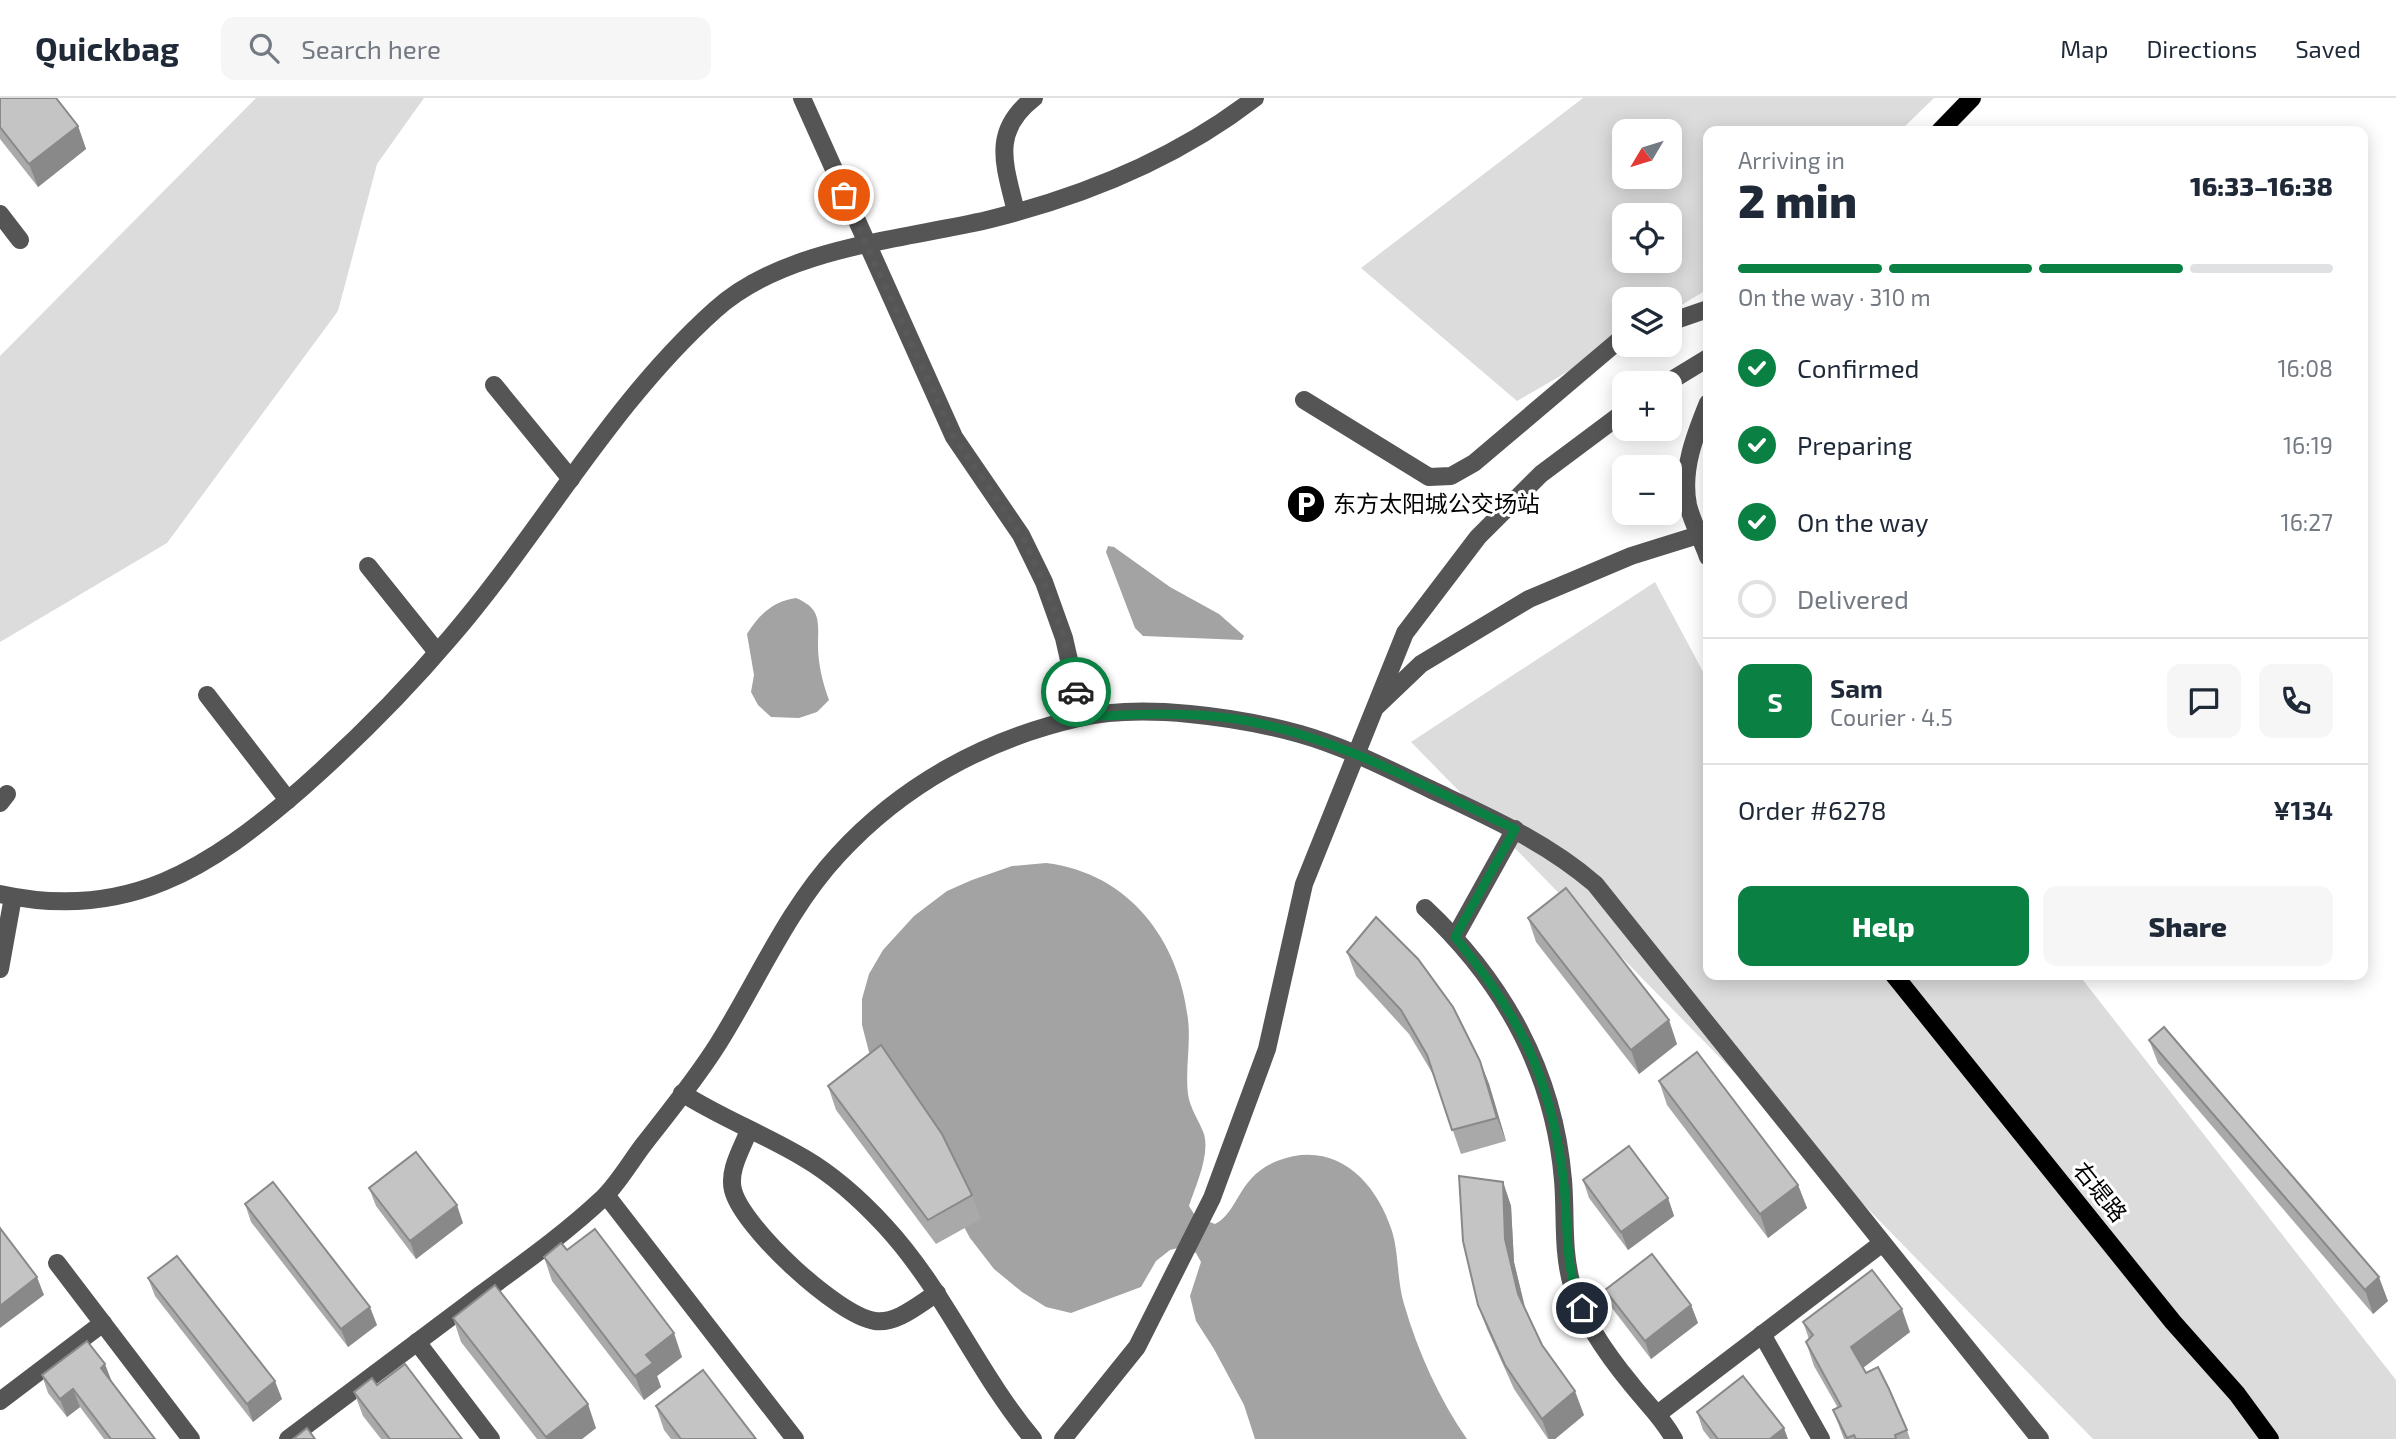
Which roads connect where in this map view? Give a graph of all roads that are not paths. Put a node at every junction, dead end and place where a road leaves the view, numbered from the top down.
1 (802, 98) edge
2 (1034, 98) edge
3 (1255, 98) edge
4 (1972, 98) edge
5 (1945, 126) edge
6 (1016, 212) junction
7 (0, 214) edge
8 (20, 240) dead end
9 (867, 245) junction
10 (1703, 311) edge
11 (1682, 318) edge
12 (1612, 346) edge
13 (1703, 361) edge
14 (1682, 374) edge
15 (494, 385) dead end
16 (1304, 400) dead end
17 (1703, 415) edge
18 (1612, 421) edge
19 (571, 479) junction
20 (1703, 531) edge
21 (1703, 533) edge
22 (368, 566) dead end
23 (437, 652) junction
24 (207, 695) dead end
25 (1372, 710) junction
26 (1082, 717) junction
27 (1355, 754) junction
28 (288, 800) junction
29 (1515, 829) junction
30 (6, 896) edge
31 (1425, 908) dead end
32 (1455, 937) junction
33 (0, 969) edge
34 (1898, 980) edge
35 (682, 1093) junction
36 (749, 1130) junction
37 (606, 1195) junction
38 (1881, 1244) junction
39 (57, 1263) dead end
40 (937, 1293) junction
41 (103, 1323) junction
42 (1762, 1334) junction
43 (417, 1342) junction
44 (3, 1394) edge
45 (1659, 1413) junction
46 (191, 1439) edge
47 (288, 1439) edge
48 (491, 1439) edge
49 (795, 1439) edge
50 (1033, 1439) edge
51 (1063, 1439) edge
52 (1674, 1439) edge
53 (1821, 1439) edge
54 (2040, 1439) edge
55 (2270, 1439) edge

1 - 9 street
2 - 6 street
3 - 6 street
4 - 5 main road
6 - 9 street
7 - 8 street
9 - 19 street
9 - 26 street
10 - 11 street
12 - 16 street
13 - 14 street
15 - 19 street
17 - 20 street
18 - 25 street
19 - 23 street
21 - 25 street
22 - 23 street
23 - 28 street
24 - 28 street
25 - 27 street
26 - 27 street
26 - 35 street
27 - 29 street
27 - 51 street
28 - 30 street
29 - 32 street
29 - 38 street
30 - 33 street
31 - 32 street
32 - 45 street
34 - 55 main road, 右堤路
35 - 36 street
35 - 37 street
36 - 40 street
36 - 40 street
37 - 43 street
37 - 49 street
38 - 42 street
38 - 54 street
39 - 41 street
40 - 50 street
41 - 44 street
41 - 46 street
42 - 45 street
42 - 53 street
43 - 47 street
43 - 48 street
45 - 52 street

